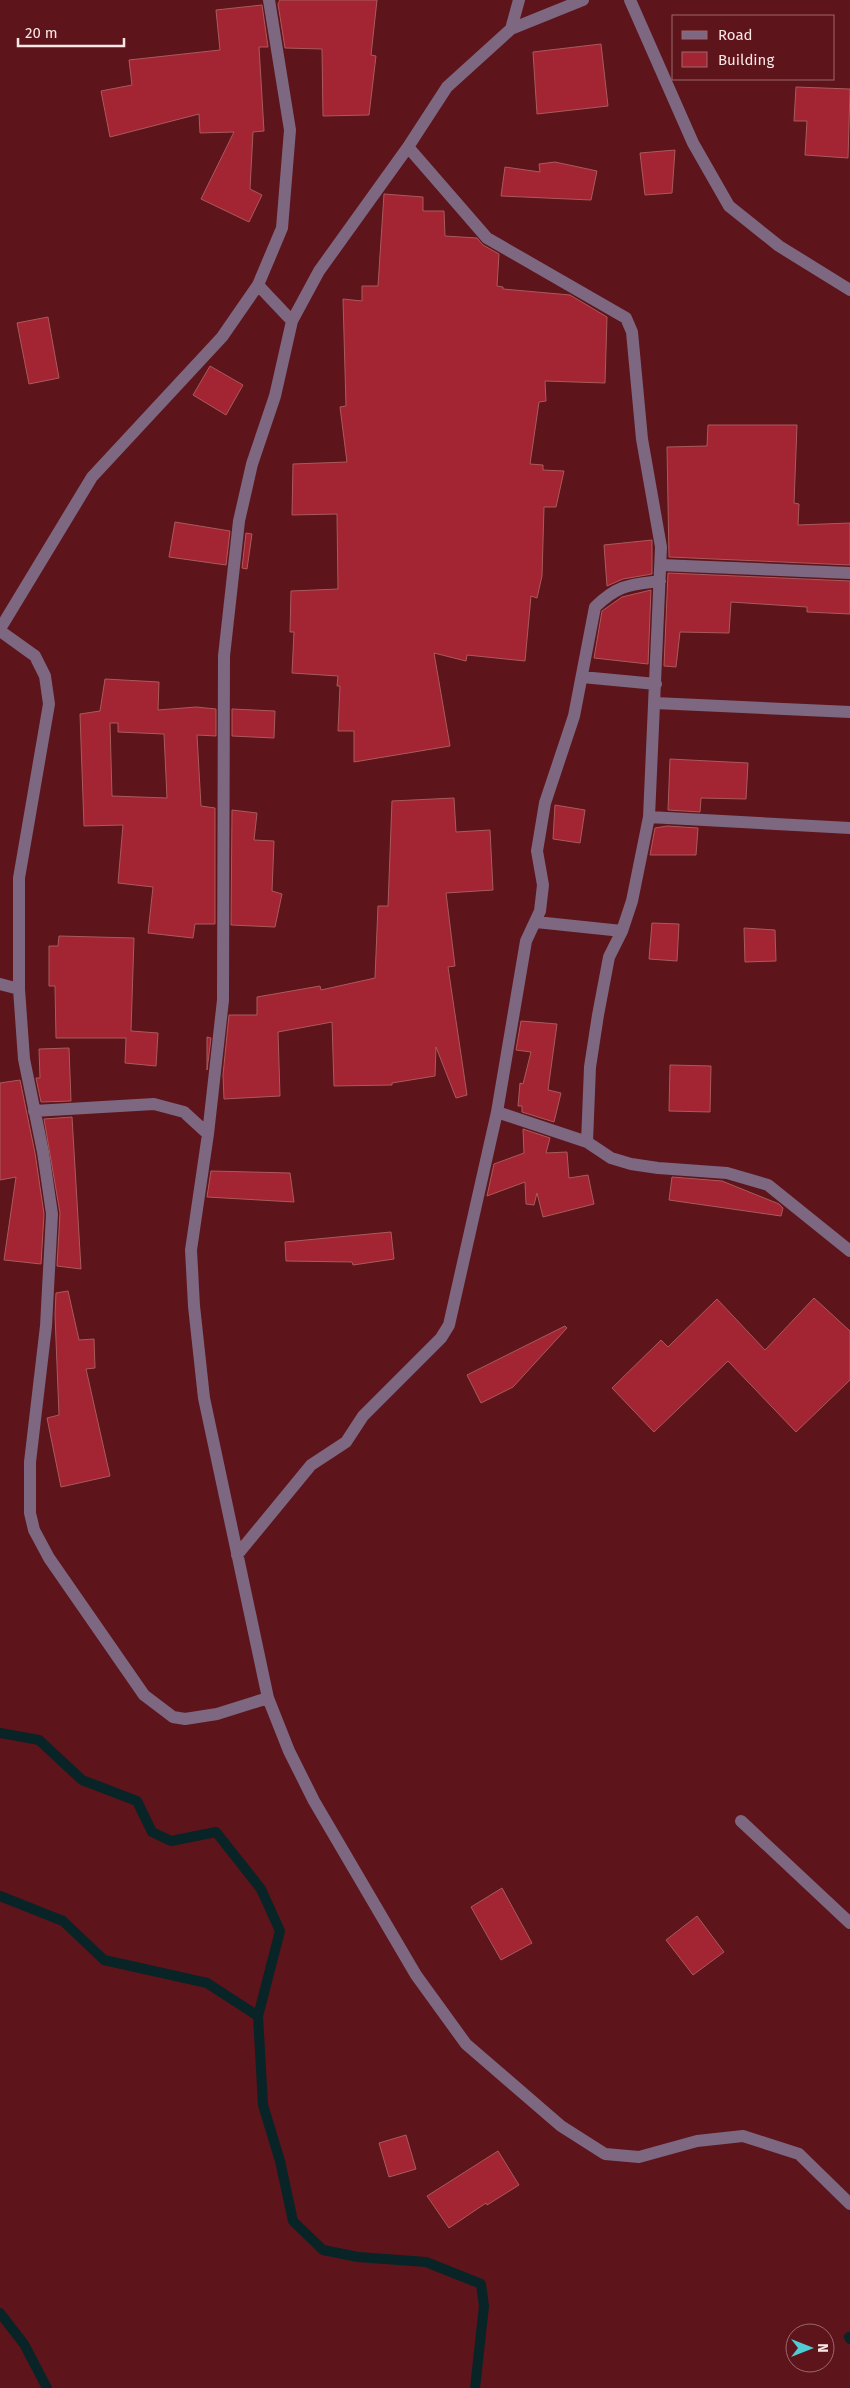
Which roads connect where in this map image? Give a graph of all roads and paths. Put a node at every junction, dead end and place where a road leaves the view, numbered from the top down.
1 (269, 0) edge
2 (519, 0) edge
3 (583, 0) edge
4 (630, 0) edge
5 (511, 28) junction
6 (408, 147) junction
7 (258, 284) junction
8 (850, 290) edge
9 (292, 321) junction
10 (661, 565) junction
11 (850, 573) edge
12 (660, 581) junction
13 (0, 630) edge
14 (582, 677) junction
15 (656, 684) junction
16 (655, 703) junction
17 (850, 712) edge
18 (649, 817) junction
19 (850, 828) edge
20 (536, 922) junction
21 (622, 931) junction
22 (0, 984) edge
23 (19, 989) junction
24 (34, 1111) junction
25 (496, 1112) junction
26 (208, 1134) junction
27 (587, 1142) junction
28 (850, 1251) edge
29 (237, 1555) junction
30 (268, 1698) junction
31 (741, 1821) dead end
32 (850, 1923) edge
33 (850, 2204) edge

1 - 7 street
2 - 5 street
3 - 5 street
4 - 8 street
5 - 6 street
6 - 9 street
6 - 10 street
7 - 9 street
7 - 13 street
9 - 26 street
10 - 11 street
10 - 12 street
12 - 14 street
12 - 15 street
13 - 23 street
14 - 15 street
14 - 20 street
15 - 16 street
16 - 17 street
16 - 18 street
18 - 19 street
18 - 21 street
20 - 21 street
20 - 25 street
21 - 27 street
22 - 23 street
23 - 24 street
24 - 26 street
24 - 30 street
25 - 27 street
25 - 29 street
26 - 29 street
27 - 28 street
29 - 30 street
30 - 33 street
31 - 32 street

